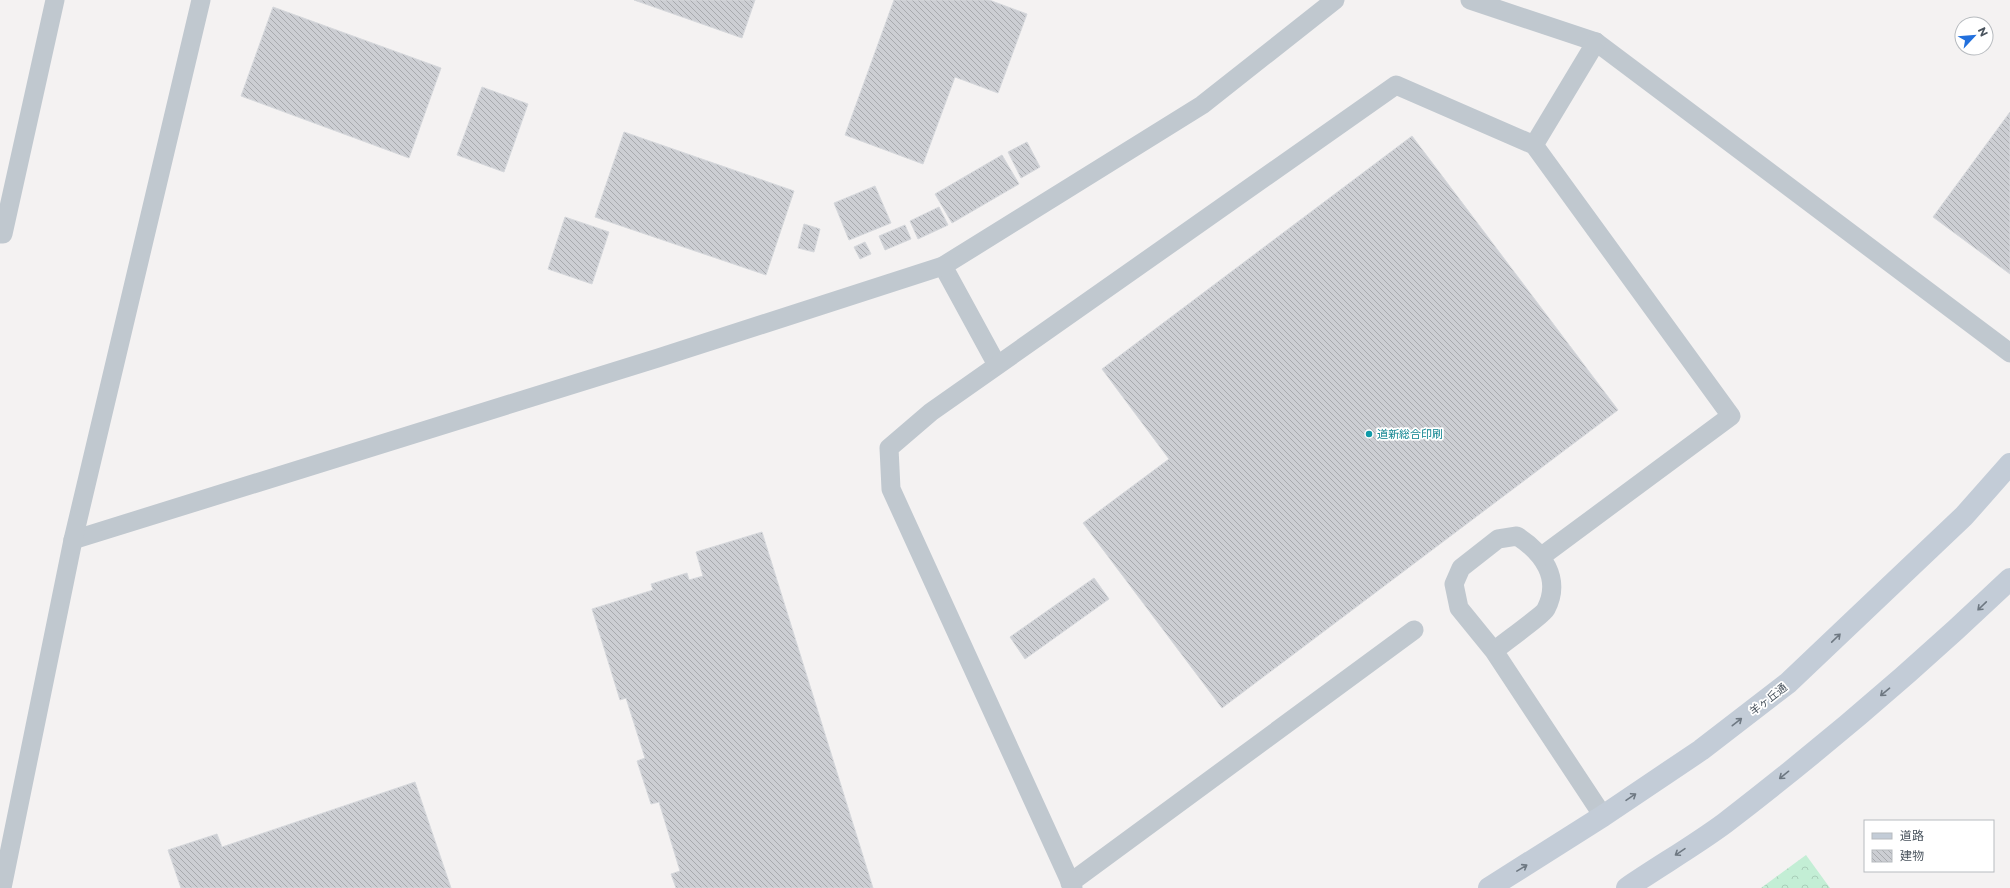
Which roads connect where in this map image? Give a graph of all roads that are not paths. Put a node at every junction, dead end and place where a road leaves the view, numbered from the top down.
1 (55, 0) edge
2 (201, 0) edge
3 (1335, 0) edge
4 (1470, 0) edge
5 (1596, 42) junction
6 (1534, 145) junction
7 (0, 234) edge
8 (943, 266) junction
9 (2010, 353) edge
10 (998, 365) junction
11 (2010, 464) edge
12 (72, 540) junction
13 (1542, 556) junction
14 (2010, 579) edge
15 (1414, 630) dead end
16 (1494, 651) junction
17 (1603, 816) junction
18 (1072, 885) edge
19 (2, 888) edge
20 (1489, 888) edge
21 (1627, 888) edge

1 - 7 lane
2 - 12 lane
3 - 8 lane
4 - 5 lane
5 - 6 lane
5 - 9 lane
6 - 10 lane
6 - 13 lane
8 - 10 lane
8 - 12 lane
10 - 18 lane
17 -> 11 main road, 羊ヶ丘通
12 - 19 lane
13 - 16 lane
13 - 16 lane
14 -> 21 main road
15 - 18 lane
16 - 17 lane
20 -> 17 main road, 羊ヶ丘通

